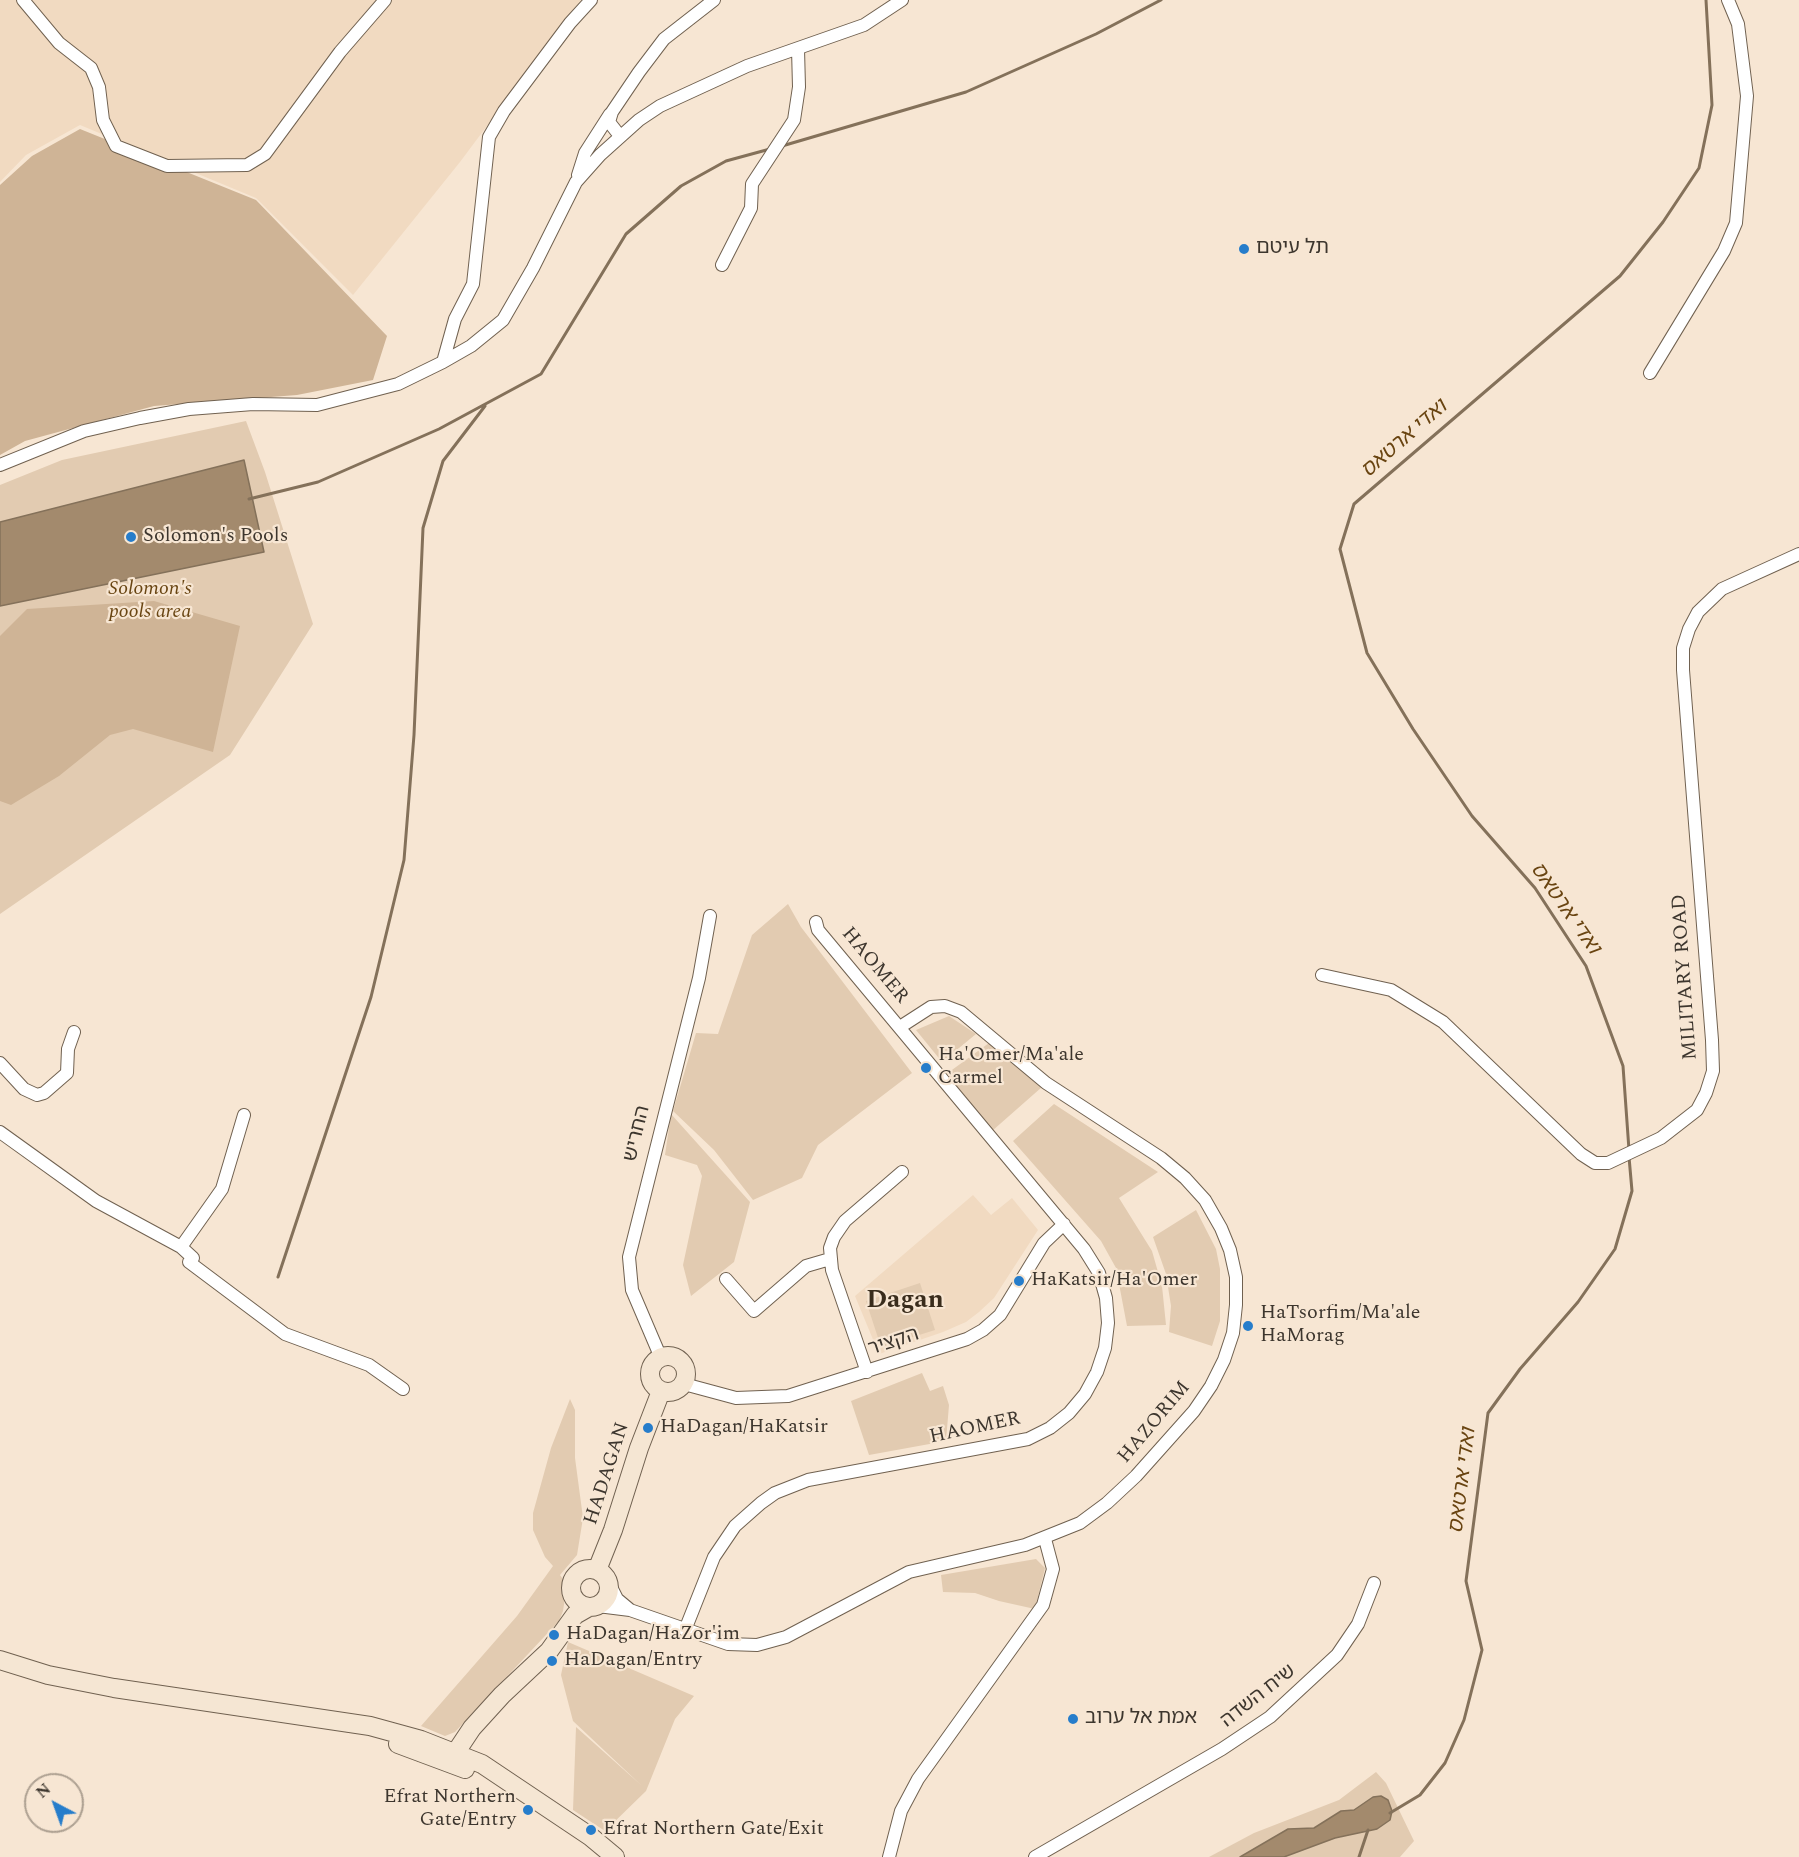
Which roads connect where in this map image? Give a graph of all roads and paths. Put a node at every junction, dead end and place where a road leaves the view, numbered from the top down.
1 (23, 0) edge
2 (385, 0) edge
3 (591, 0) edge
4 (714, 0) edge
5 (910, 0) edge
6 (1728, 0) edge
7 (898, 4) edge
8 (798, 49) junction
9 (612, 112) junction
10 (620, 136) junction
11 (576, 182) junction
12 (722, 265) dead end
13 (443, 362) junction
14 (1650, 373) dead end
15 (0, 465) edge
16 (1799, 554) edge
17 (710, 916) dead end
18 (816, 922) dead end
19 (1322, 975) dead end
20 (900, 1027) junction
21 (74, 1032) dead end
22 (0, 1064) edge
23 (244, 1115) dead end
24 (0, 1132) edge
25 (902, 1172) dead end
26 (1064, 1224) junction
27 (181, 1248) junction
28 (830, 1259) junction
29 (726, 1279) dead end
30 (661, 1358) junction
31 (867, 1372) junction
32 (684, 1384) junction
33 (403, 1389) dead end
34 (661, 1391) junction
35 (1045, 1539) junction
36 (603, 1576) junction
37 (1374, 1583) dead end
38 (572, 1592) junction
39 (593, 1606) junction
40 (633, 1611) junction
41 (569, 1624) junction
42 (685, 1630) junction
43 (0, 1658) edge
44 (459, 1757) junction
45 (615, 1857) edge
46 (889, 1857) edge
47 (1035, 1857) edge

1 - 2 street
3 - 13 street
4 - 9 street
5 - 7 street
6 - 14 street
7 - 8 street
8 - 10 street
8 - 12 street
9 - 10 street
9 - 11 street
10 - 11 street
11 - 13 street
13 - 15 street
16 - 19 street, MILITARY ROAD
17 - 30 street, החריש
18 - 20 street, HAOMER
20 - 26 street, HAOMER
20 - 35 street, HAZORIM
21 - 22 street
23 - 27 street
24 - 27 street
25 - 28 street
26 - 31 street, הקציר
26 - 42 street, HAOMER
27 - 33 street
28 - 29 street
28 - 31 street
30 - 32 street
30 - 34 street
31 - 32 street, הקציר
32 - 34 street
34 - 36 street, HADAGAN
35 - 42 street, HAZORIM
35 - 46 street
36 - 38 street
36 - 39 street
36 - 40 street
37 - 47 street, שיח השדה
38 - 39 street
38 - 41 street
39 - 40 street
39 - 41 street
40 - 42 street, HAZORIM
41 - 44 street
43 - 44 street
44 - 45 street

